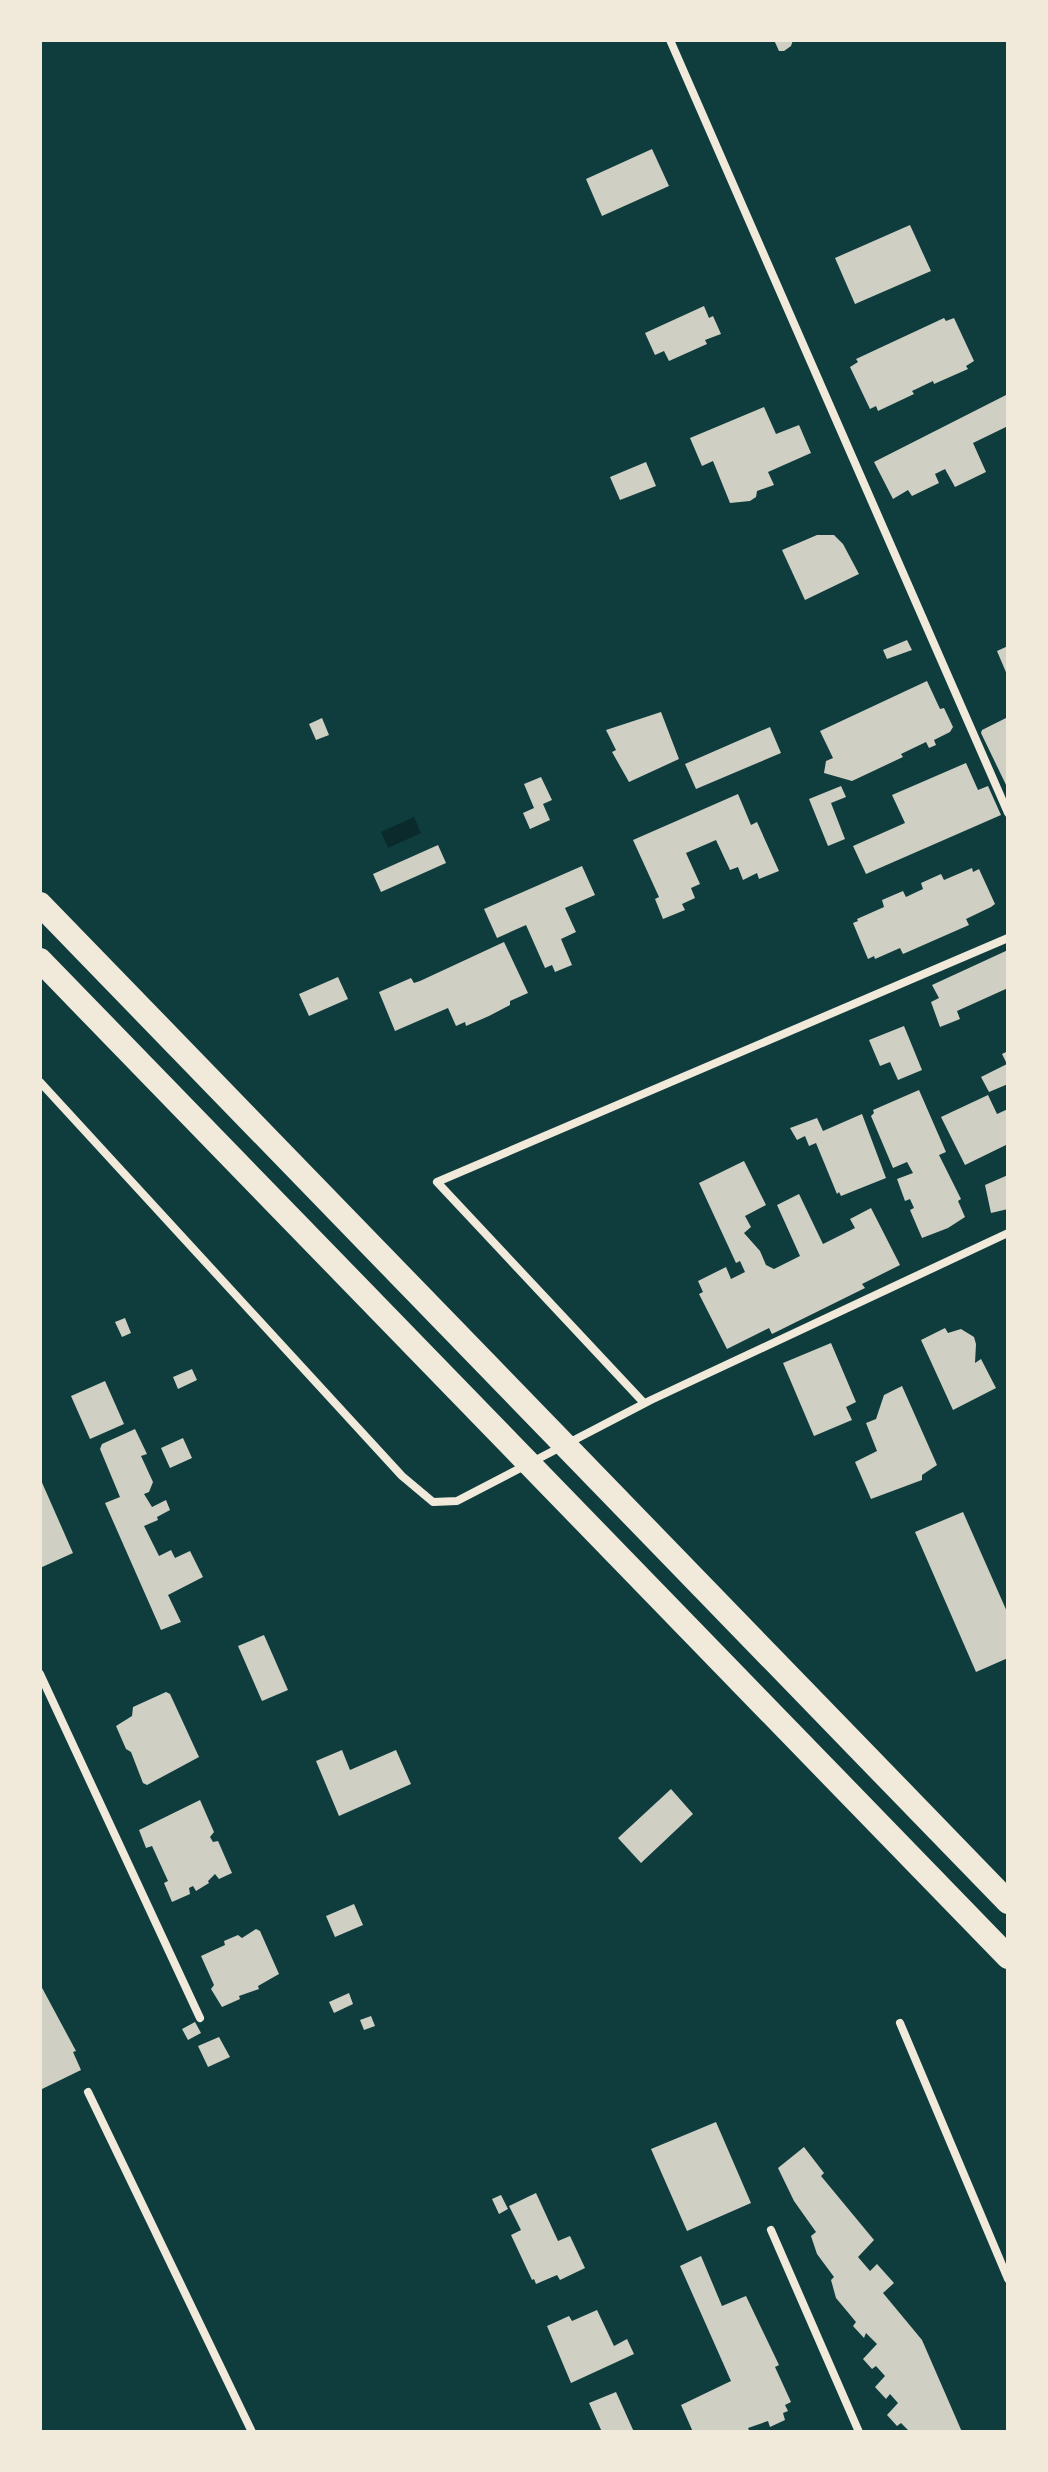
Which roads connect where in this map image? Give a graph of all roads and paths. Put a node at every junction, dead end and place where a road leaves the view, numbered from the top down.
1 (670, 40) edge
2 (1008, 813) edge
3 (40, 904) edge
4 (1008, 938) edge
5 (40, 960) edge
6 (40, 1082) edge
7 (1008, 1233) edge
8 (644, 1403) junction
9 (40, 1674) edge
10 (1008, 1902) edge
11 (1008, 1957) edge
12 (200, 2018) dead end
13 (900, 2023) dead end
14 (88, 2092) dead end
15 (771, 2230) dead end
16 (1008, 2279) edge
17 (252, 2432) edge
18 (859, 2432) edge

1 - 2 street
3 - 10 highway
4 - 8 street
5 - 11 highway
6 - 8 street
7 - 8 street
9 - 12 street
13 - 16 street
14 - 17 street
15 - 18 street

